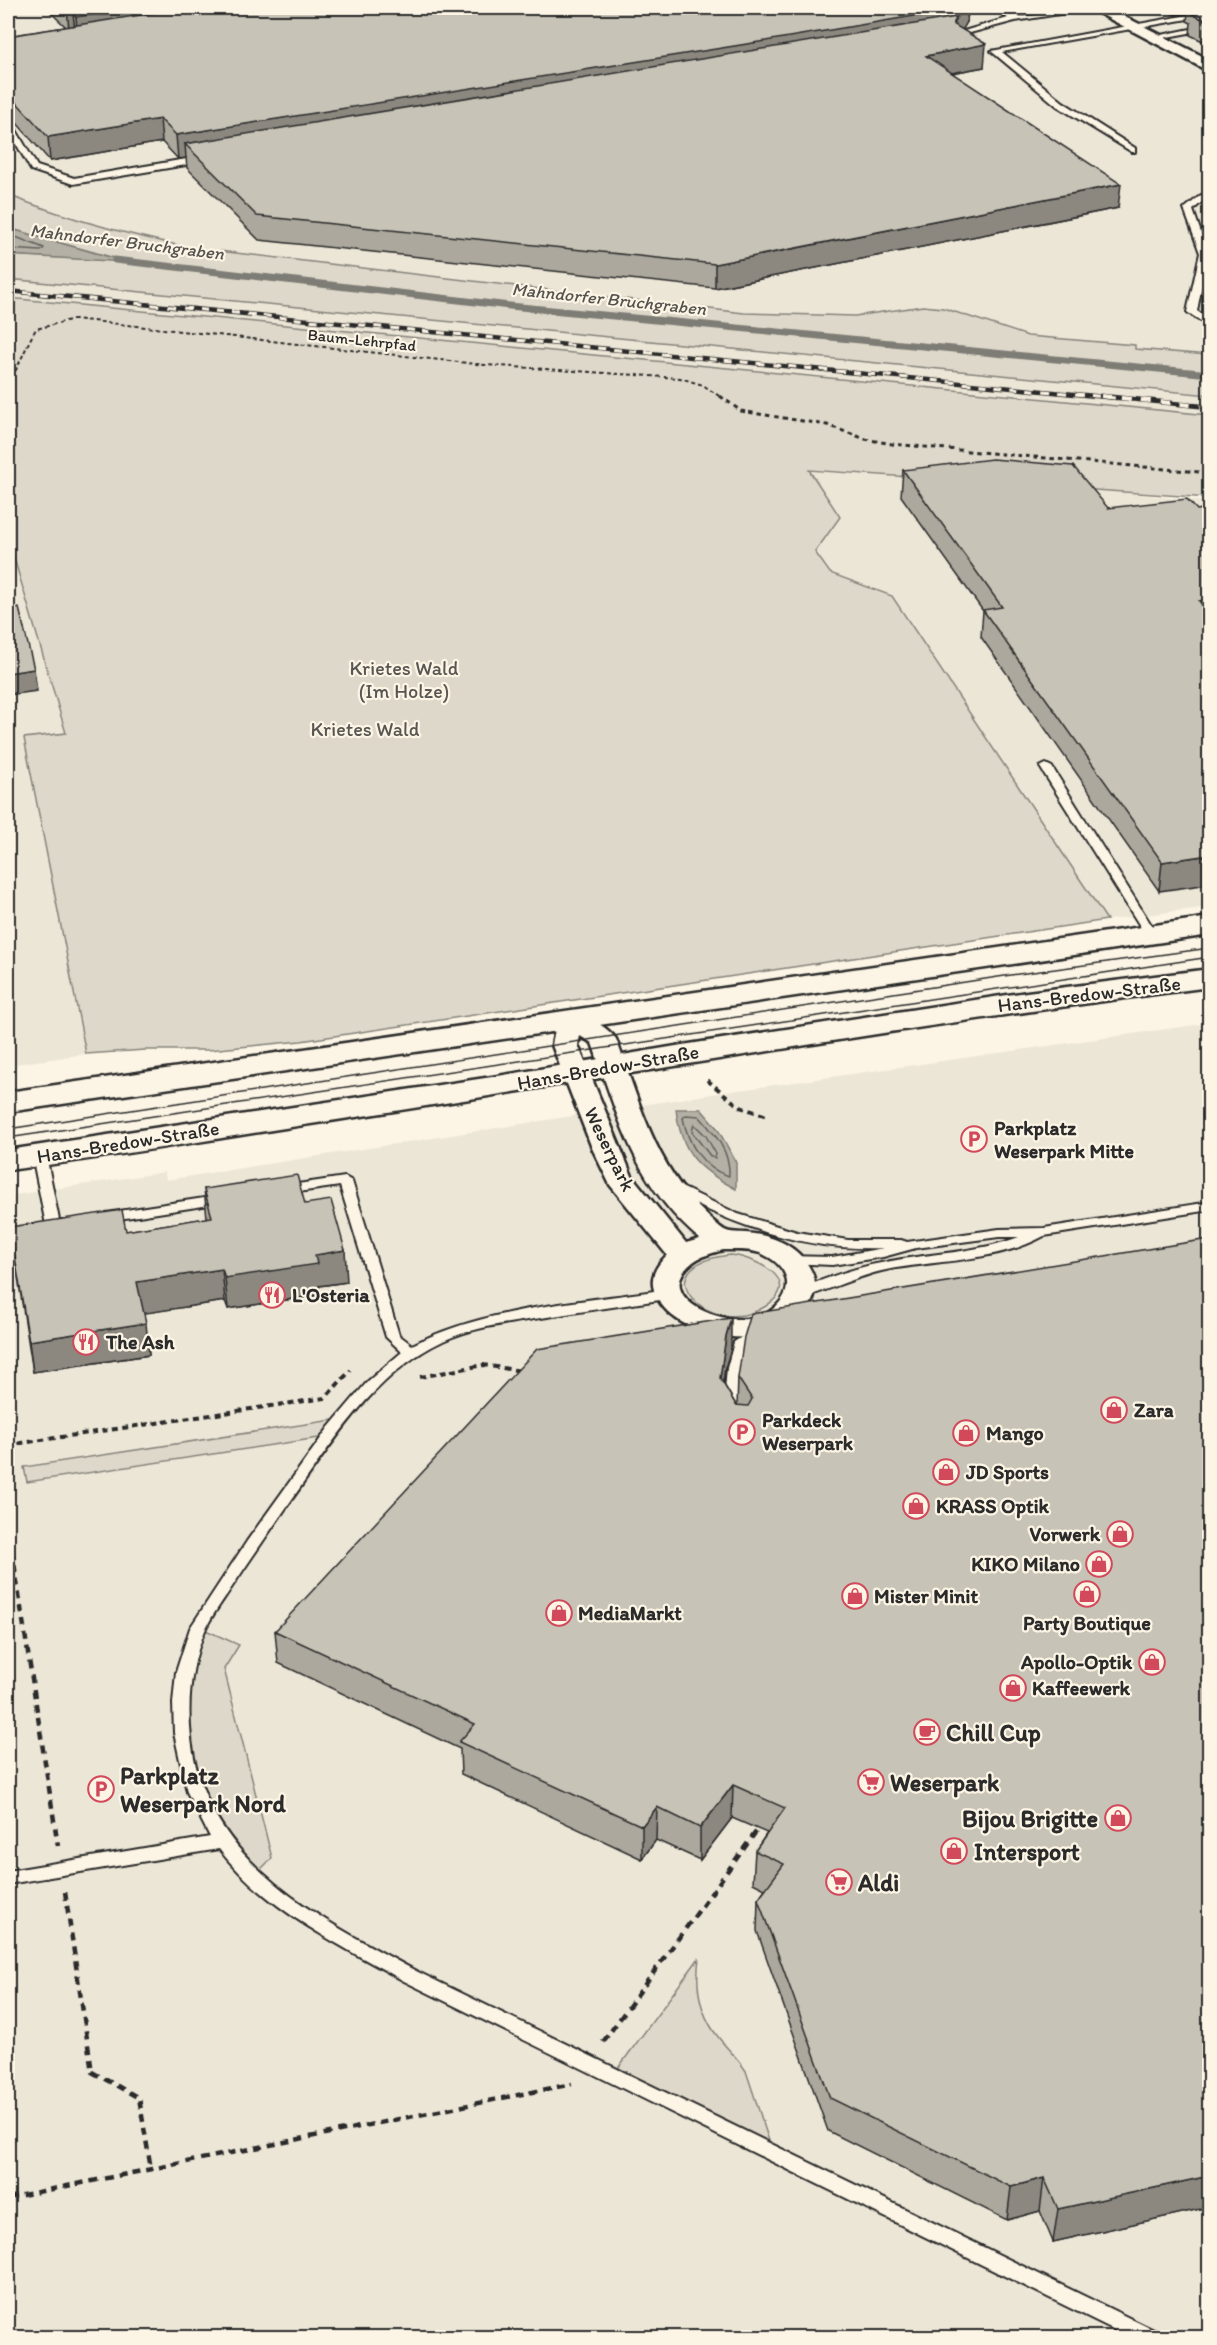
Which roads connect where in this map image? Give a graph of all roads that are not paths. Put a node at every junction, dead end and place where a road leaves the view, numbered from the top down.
1 (995, 8) edge
2 (1095, 8) edge
3 (1209, 13) edge
4 (1015, 19) junction
5 (1132, 27) junction
6 (1209, 27) edge
7 (942, 37) edge
8 (1150, 38) junction
9 (1209, 67) edge
10 (8, 123) edge
11 (1132, 150) dead end
12 (214, 158) edge
13 (1209, 199) edge
14 (1209, 324) edge
15 (1046, 768) dead end
16 (1209, 926) edge
17 (1151, 934) junction
18 (1209, 978) edge
19 (570, 1019) junction
20 (614, 1065) junction
21 (576, 1072) junction
22 (8, 1102) edge
23 (39, 1155) junction
24 (8, 1160) edge
25 (659, 1178) junction
26 (274, 1191) edge
27 (240, 1197) edge
28 (1209, 1206) edge
29 (1044, 1232) junction
30 (720, 1240) junction
31 (915, 1244) junction
32 (681, 1255) junction
33 (789, 1258) junction
34 (802, 1293) junction
35 (667, 1294) junction
36 (734, 1335) junction
37 (411, 1351) junction
38 (738, 1425) edge
39 (221, 1842) junction
40 (8, 1878) edge
41 (1151, 2337) edge

1 - 4 lane
2 - 4 lane
2 - 5 street
3 - 5 lane
4 - 7 lane
5 - 8 street
5 - 11 lane
6 - 8 lane
8 - 9 street
10 - 12 lane
13 - 14 lane
15 - 17 lane
16 - 17 main road
17 - 19 main road
18 - 20 main road, Hans-Bredow-Straße
19 - 20 street, Weserpark
19 - 21 street, Weserpark
19 - 22 main road
20 - 21 main road, Hans-Bredow-Straße
20 - 25 street, Weserpark
21 - 23 main road, Hans-Bredow-Straße
21 - 32 street, Weserpark
23 - 24 main road, Hans-Bredow-Straße
23 - 27 lane
25 - 30 street, Weserpark
25 - 31 lane
26 - 37 lane
28 - 29 lane
29 - 31 lane
29 - 34 lane
30 - 32 street
30 - 33 street
31 - 33 lane
32 - 35 street
33 - 34 street
34 - 36 street
35 - 36 street
35 - 37 lane
36 - 38 lane
37 - 39 lane
39 - 40 lane
39 - 41 lane

